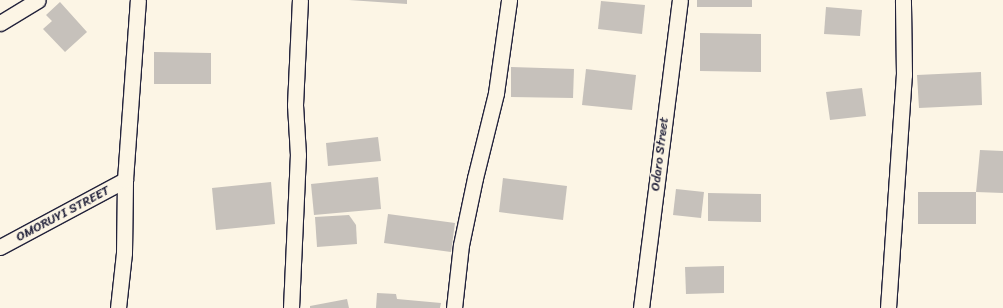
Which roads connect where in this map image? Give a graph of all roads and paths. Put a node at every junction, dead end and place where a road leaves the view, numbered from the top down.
1 (38, 0) edge
2 (138, 0) edge
3 (300, 0) edge
4 (509, 0) edge
5 (680, 0) edge
6 (903, 0) edge
7 (0, 23) edge
8 (125, 180) junction
9 (0, 247) edge
10 (118, 308) edge
11 (291, 308) edge
12 (454, 308) edge
13 (641, 308) edge
14 (888, 308) edge

1 - 7 street
2 - 8 street
3 - 11 street
4 - 12 street
5 - 13 street, Odaro Street
6 - 14 street
8 - 9 street, OMORUYI STREET
8 - 10 street

